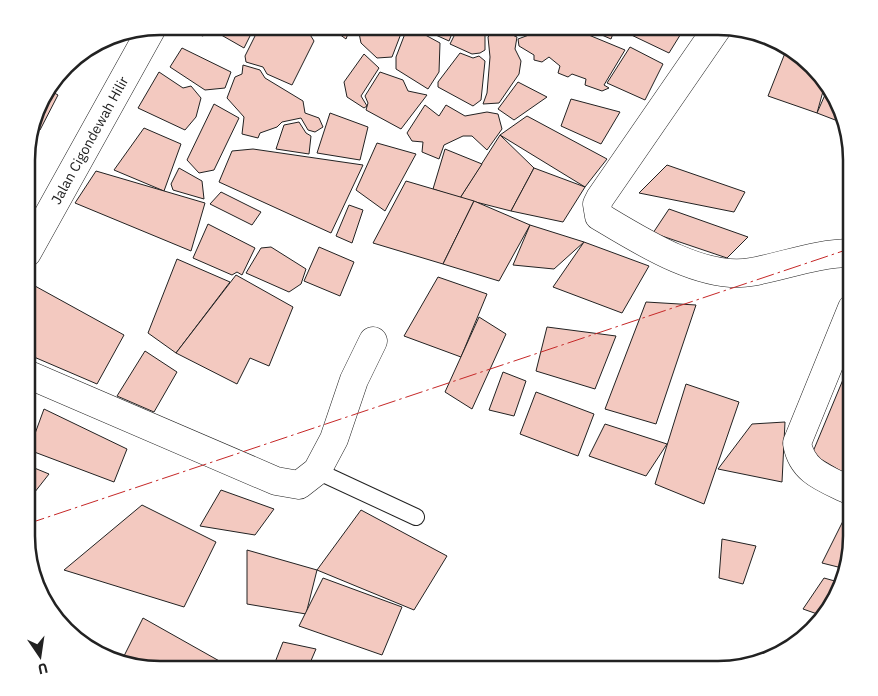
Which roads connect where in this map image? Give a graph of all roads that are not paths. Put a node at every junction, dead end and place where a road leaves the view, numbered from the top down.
1 (712, 35) edge
2 (148, 36) edge
3 (35, 239) edge
4 (843, 253) edge
5 (843, 330) edge
6 (373, 341) dead end
7 (35, 377) edge
8 (317, 471) junction
9 (843, 486) edge
10 (416, 517) dead end

1 - 4 street
2 - 3 street, Jalan Cigondewah Hilir
5 - 9 street
6 - 8 street
7 - 8 street
8 - 10 lane

